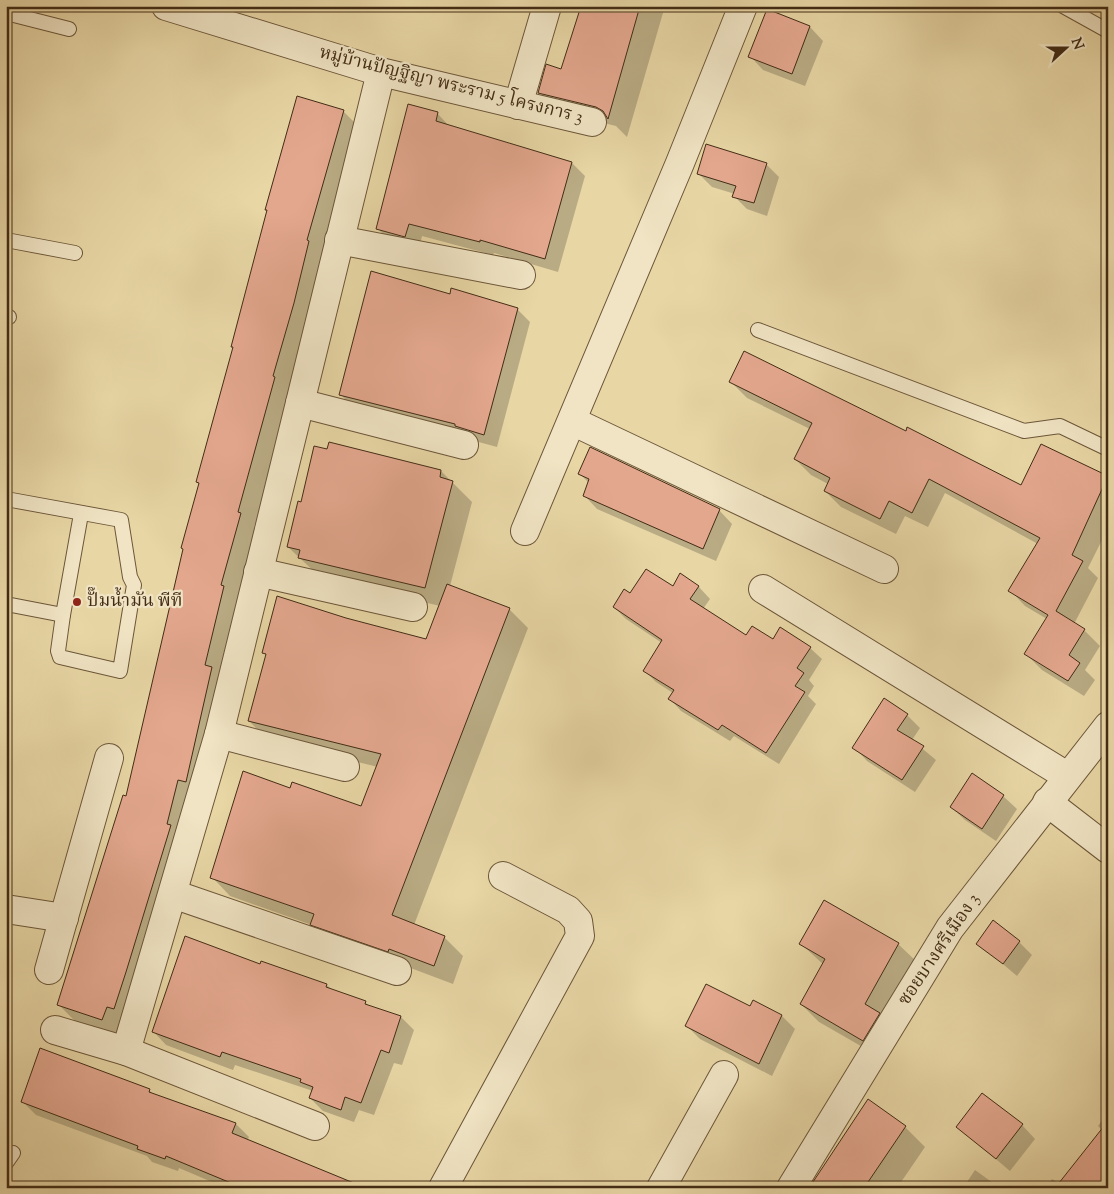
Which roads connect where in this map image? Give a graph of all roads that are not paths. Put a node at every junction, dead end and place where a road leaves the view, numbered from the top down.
1 (166, 6) edge
2 (547, 6) edge
3 (743, 6) edge
4 (1063, 6) edge
5 (6, 14) edge
6 (69, 29) dead end
7 (1108, 31) edge
8 (381, 72) junction
9 (518, 105) junction
10 (592, 122) dead end
11 (6, 240) edge
12 (339, 240) junction
13 (75, 252) dead end
14 (521, 275) dead end
15 (758, 330) dead end
16 (300, 403) junction
17 (572, 421) junction
18 (464, 445) dead end
19 (1108, 449) edge
20 (6, 499) edge
21 (81, 514) junction
22 (525, 531) dead end
23 (884, 569) dead end
24 (258, 572) junction
25 (763, 588) dead end
26 (6, 604) edge
27 (413, 607) dead end
28 (63, 615) junction
29 (1108, 726) edge
30 (218, 734) junction
31 (109, 758) dead end
32 (345, 767) dead end
33 (1067, 776) junction
34 (1047, 802) junction
35 (1108, 849) edge
36 (503, 876) dead end
37 (173, 894) junction
38 (6, 909) edge
39 (64, 918) junction
40 (49, 970) dead end
41 (397, 971) dead end
42 (55, 1030) dead end
43 (126, 1051) junction
44 (724, 1075) dead end
45 (315, 1126) dead end
46 (443, 1188) edge
47 (661, 1188) edge
48 (791, 1188) edge

1 - 8 street, หมู่บ้านปัญฐิญา พระราม 5 โครงการ 3
2 - 9 street
3 - 17 street
4 - 7 lane
5 - 6 lane
8 - 9 street, หมู่บ้านปัญฐิญา พระราม 5 โครงการ 3
8 - 12 street
9 - 10 street, หมู่บ้านปัญฐิญา พระราม 5 โครงการ 3
11 - 13 lane
12 - 14 street
12 - 16 street
15 - 19 lane
16 - 18 street
16 - 24 street
17 - 22 street
17 - 23 street
20 - 21 lane
21 - 28 lane
21 - 28 lane
24 - 27 street
24 - 30 street
25 - 33 street
26 - 28 lane
29 - 33 street, ซอยบางศรีเมือง 3
30 - 32 street
30 - 37 street
31 - 39 street
33 - 34 street, ซอยบางศรีเมือง 3
34 - 35 street
34 - 48 street, ซอยบางศรีเมือง 3
36 - 46 street
37 - 41 street
37 - 43 street
38 - 39 street
39 - 40 street
42 - 43 street
43 - 45 street
44 - 47 street

